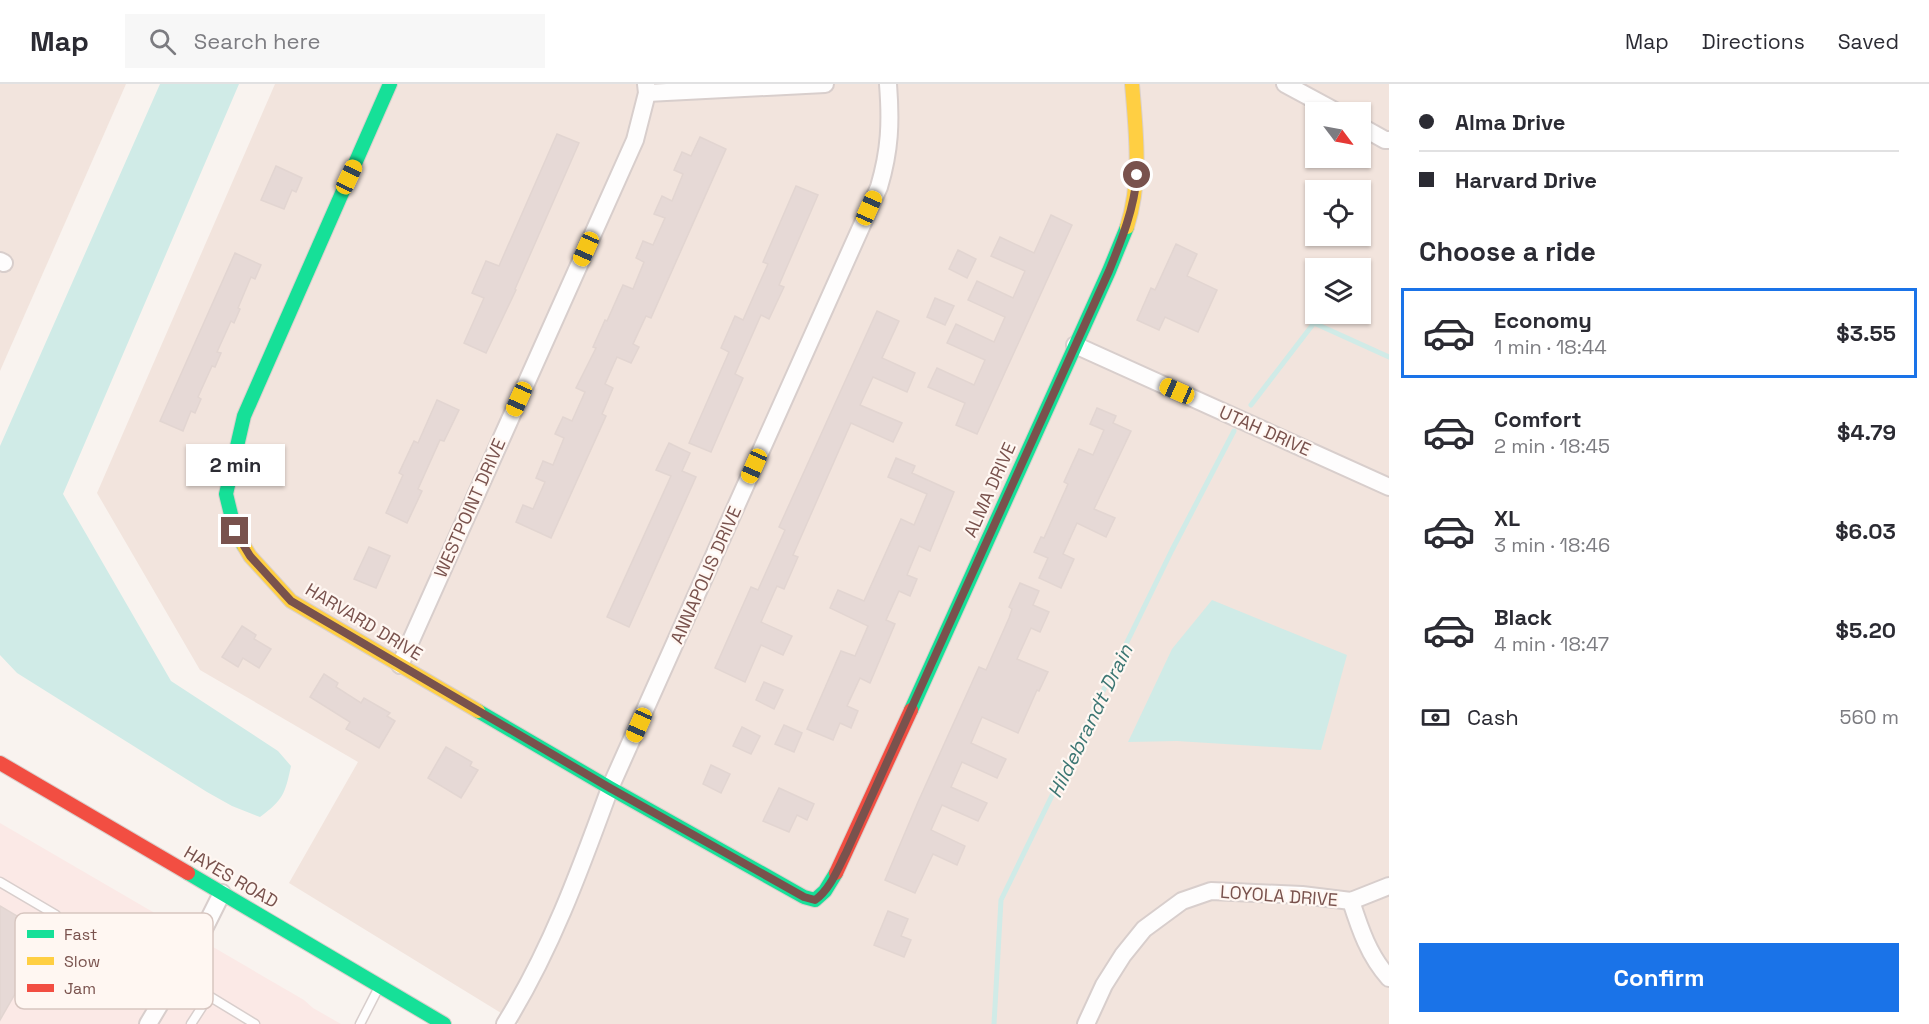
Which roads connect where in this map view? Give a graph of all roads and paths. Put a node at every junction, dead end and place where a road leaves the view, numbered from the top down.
1 (390, 84) edge
2 (825, 84) edge
3 (888, 84) edge
4 (1132, 84) edge
5 (1285, 84) edge
6 (647, 88) edge
7 (1318, 102) edge
8 (1371, 132) edge
9 (1389, 140) edge
10 (1075, 345) junction
11 (1389, 487) edge
12 (400, 665) junction
13 (0, 763) edge
14 (610, 788) junction
15 (0, 882) edge
16 (1389, 886) edge
17 (222, 893) junction
18 (820, 896) joint
19 (1351, 901) junction
20 (53, 913) edge
21 (212, 913) edge
22 (1389, 978) edge
23 (380, 985) junction
24 (213, 998) edge
25 (158, 1009) edge
26 (201, 1009) edge
27 (149, 1024) edge
28 (191, 1024) edge
29 (255, 1024) edge
30 (360, 1024) edge
31 (444, 1024) edge
32 (505, 1024) edge
33 (1086, 1024) edge

1 - 12 street, HARVARD DRIVE
2 - 6 street
3 - 14 street, ANNAPOLIS DRIVE
4 - 10 street, ALMA DRIVE
5 - 7 street
6 - 12 street, WESTPOINT DRIVE
8 - 9 street
10 - 11 street, UTAH DRIVE
10 - 18 street, ALMA DRIVE
12 - 14 street, HARVARD DRIVE
13 - 17 street, HAYES ROAD
14 - 18 street, HARVARD DRIVE
14 - 32 street, ANNAPOLIS DRIVE
15 - 20 lane
16 - 19 street, LOYOLA DRIVE
17 - 21 street
17 - 23 street, HAYES ROAD
19 - 22 street
19 - 33 street, LOYOLA DRIVE
23 - 30 lane
23 - 31 street, HAYES ROAD
24 - 29 lane
25 - 27 street
26 - 28 lane

